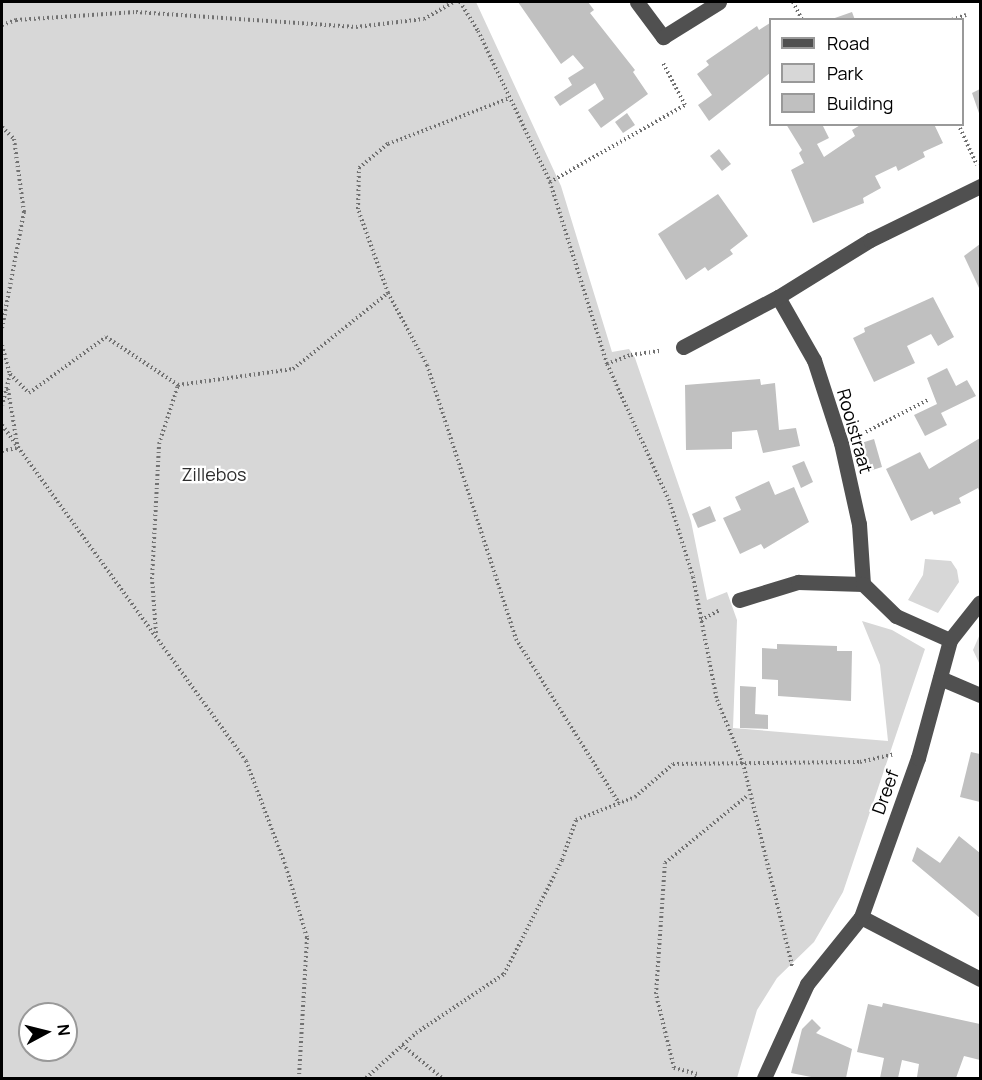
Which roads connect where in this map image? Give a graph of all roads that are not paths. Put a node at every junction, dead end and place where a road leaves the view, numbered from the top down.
1 (637, 2) edge
2 (719, 2) edge
3 (981, 186) edge
4 (778, 297) junction
5 (678, 348) road end
6 (863, 584) junction
7 (739, 600) dead end
8 (981, 602) edge
9 (950, 640) junction
10 (940, 678) junction
11 (981, 695) edge
12 (861, 917) junction
13 (981, 979) edge
14 (764, 1078) edge

1 - 2 street
3 - 4 street
4 - 5 street
4 - 6 street, Rooistraat
6 - 7 street
6 - 9 street
8 - 9 street, Dreef
9 - 10 street, Dreef
10 - 11 street
10 - 12 street, Dreef
12 - 13 street
12 - 14 street, Dreef

